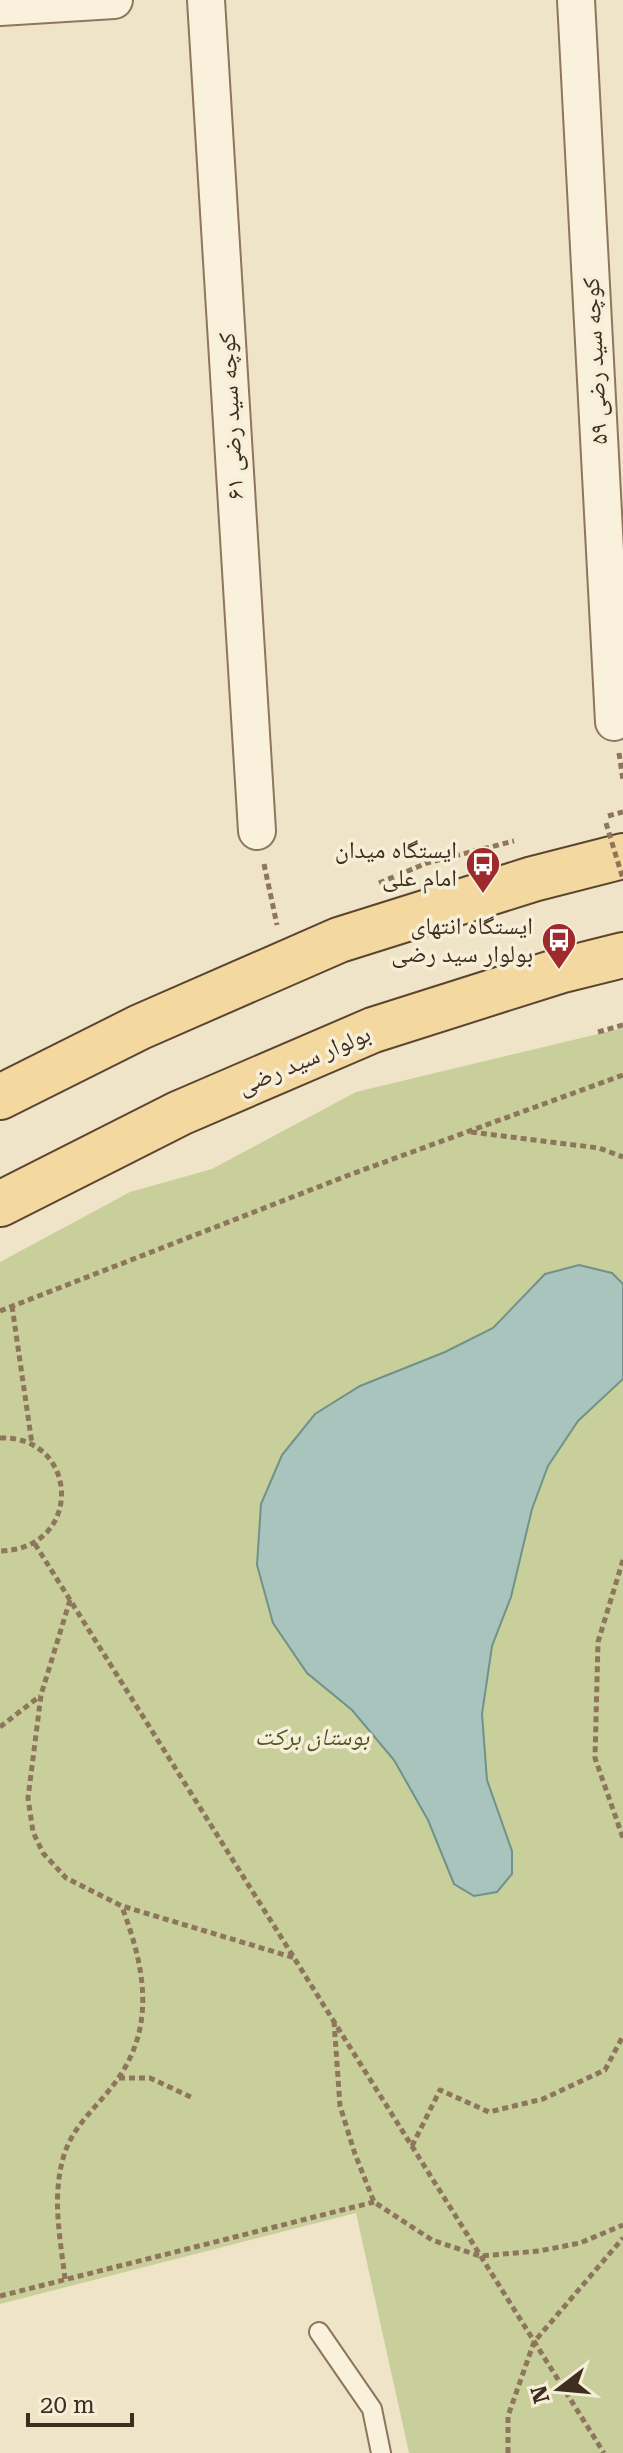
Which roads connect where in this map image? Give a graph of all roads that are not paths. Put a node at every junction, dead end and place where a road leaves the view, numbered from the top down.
1 (114, 0) edge
2 (206, 0) edge
3 (576, 0) edge
4 (0, 7) edge
5 (614, 722) dead end
6 (257, 831) road end
7 (615, 840) edge
8 (623, 955) edge
9 (0, 1097) edge
10 (0, 1204) edge
11 (319, 2332) dead end
12 (381, 2453) edge

1 - 4 street
2 - 6 street, کوچه سید رضی ۶۱
3 - 5 street, کوچه سید رضی ۵۹
7 - 9 main road
8 - 10 main road, بولوار سید رضی
11 - 12 lane

